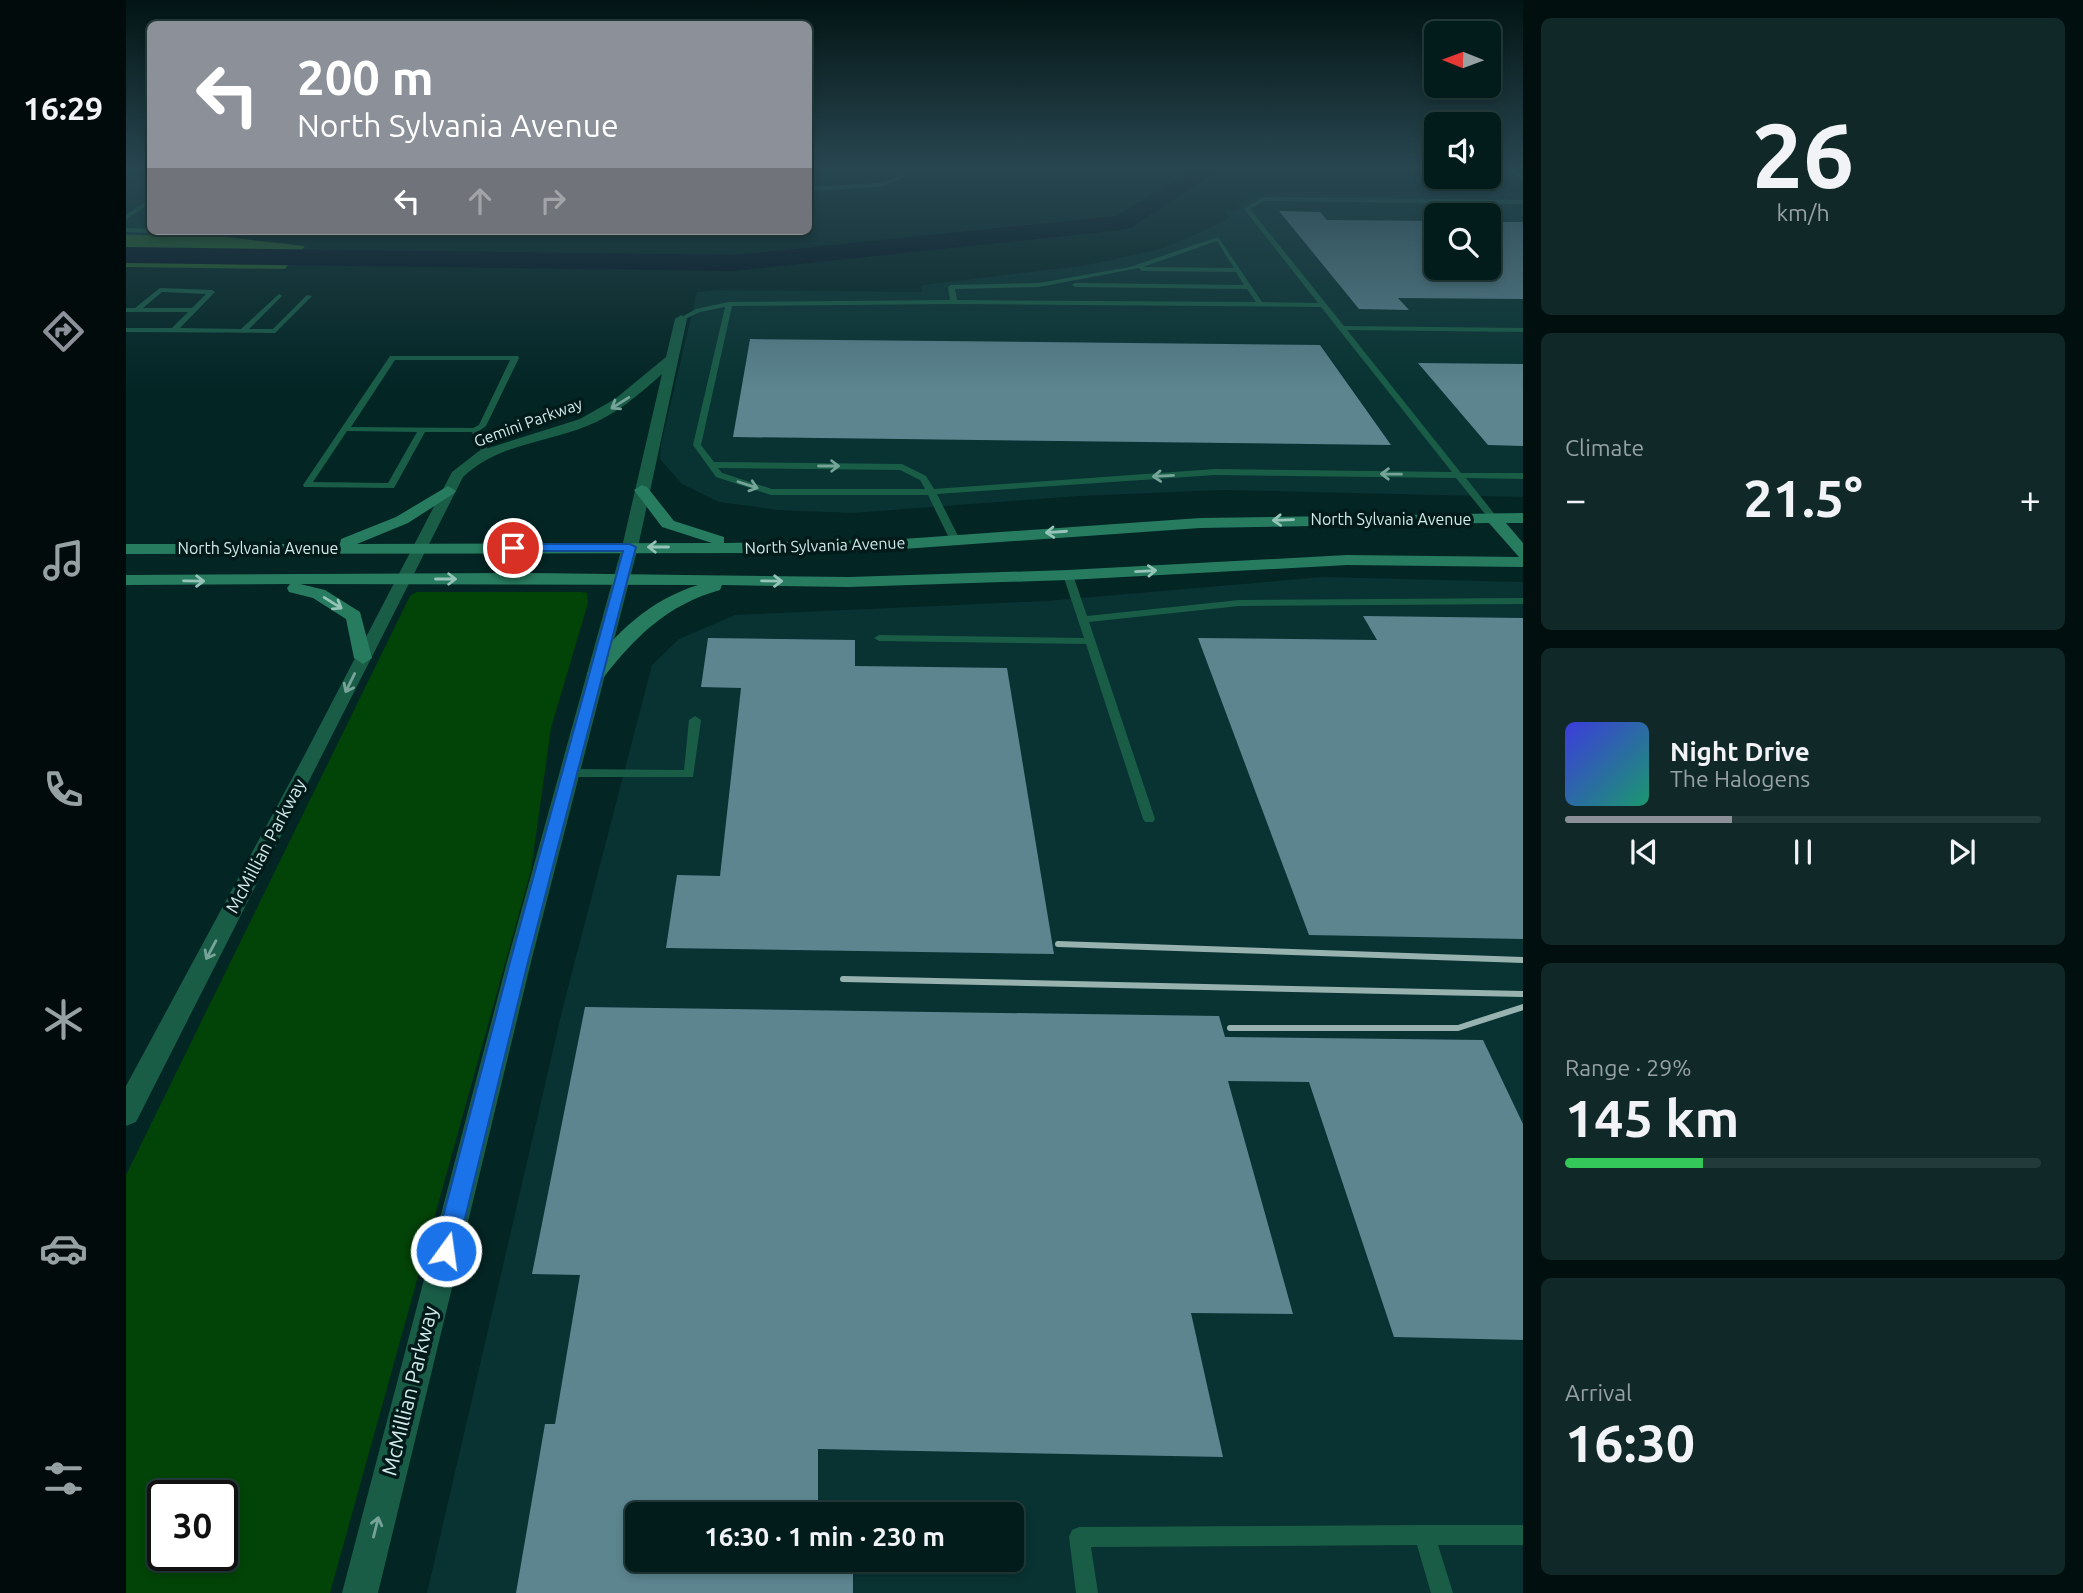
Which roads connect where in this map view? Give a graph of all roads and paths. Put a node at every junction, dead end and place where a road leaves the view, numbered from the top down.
1 (1214, 240) edge
2 (1219, 240) edge
3 (1273, 240) edge
4 (1131, 269) junction
5 (1237, 270) junction
6 (1040, 285) junction
7 (1249, 287) junction
8 (279, 296) dead end
9 (309, 296) dead end
10 (954, 302) junction
11 (729, 304) junction
12 (1260, 304) junction
13 (1325, 305) junction
14 (138, 309) junction
15 (126, 310) edge
16 (194, 310) junction
17 (681, 319) joint
18 (1343, 328) junction
19 (126, 330) edge
20 (174, 330) junction
21 (244, 330) junction
22 (1523, 330) edge
23 (671, 359) junction
24 (345, 429) junction
25 (423, 429) junction
26 (475, 430) junction
27 (486, 454) junction
28 (712, 465) junction
29 (1459, 475) junction
30 (1523, 475) edge
31 (642, 490) junction
32 (448, 491) junction
33 (932, 492) junction
34 (1523, 518) edge
35 (1493, 519) junction
36 (955, 540) junction
37 (630, 547) junction
38 (327, 548) junction
39 (418, 548) junction
40 (768, 548) junction
41 (126, 549) edge
42 (1523, 553) edge
43 (1523, 562) edge
44 (1068, 575) junction
45 (403, 579) junction
46 (126, 580) edge
47 (621, 580) junction
48 (740, 580) junction
49 (269, 582) junction
50 (1523, 601) edge
51 (1083, 620) junction
52 (879, 638) dead end
53 (1090, 642) junction
54 (363, 658) junction
55 (596, 674) junction
56 (695, 720) dead end
57 (570, 773) junction
58 (1149, 819) dead end
59 (126, 1113) edge
60 (1423, 1535) junction
61 (1523, 1535) edge
62 (360, 1593) edge
63 (1087, 1593) edge
64 (1442, 1593) edge

1 - 4 lane
2 - 5 lane
3 - 13 lane
4 - 5 lane
4 - 6 lane
5 - 7 lane
6 - 7 lane
6 - 10 lane
7 - 12 lane
8 - 21 lane
9 - 21 lane
10 - 11 lane
10 - 12 lane
11 - 17 lane
11 - 28 lane
12 - 13 lane
13 - 18 lane
14 - 15 lane
14 - 16 lane
14 - 16 lane
16 - 20 lane
17 - 23 street
18 - 22 lane
18 - 29 lane
19 - 20 lane
20 - 21 lane
23 -> 27 street, Gemini Parkway
23 - 31 street
24 - 25 lane
24 - 25 lane
24 - 26 lane
25 - 26 lane
26 - 27 lane
27 - 32 street, Gemini Parkway
28 -> 33 lane
28 -> 33 lane
29 - 30 lane
29 -> 33 lane
29 - 35 lane
31 - 37 street
31 - 40 main road
32 - 38 main road
32 - 39 street, Gemini Parkway
33 - 36 lane
34 - 35 main road, North Sylvania Avenue
35 -> 36 main road, North Sylvania Avenue
35 - 42 main road
36 - 40 main road, North Sylvania Avenue
37 - 39 main road, North Sylvania Avenue
40 -> 37 main road, North Sylvania Avenue
37 - 47 street
38 - 39 main road, North Sylvania Avenue
38 - 41 main road, North Sylvania Avenue
39 - 45 street, Gemini Parkway
44 -> 43 main road, North Sylvania Avenue
48 -> 44 main road, North Sylvania Avenue
44 - 51 lane
45 -> 47 main road, North Sylvania Avenue
45 - 49 main road, North Sylvania Avenue
45 - 54 street, McMillian Parkway
46 -> 49 main road, North Sylvania Avenue
47 - 48 main road, North Sylvania Avenue
47 - 55 street, McMillian Parkway
48 - 55 main road
49 -> 54 main road
50 - 51 lane
51 - 53 lane
52 - 53 lane
53 - 58 lane
54 -> 59 street, McMillian Parkway
55 - 57 street, McMillian Parkway
56 - 57 lane
62 -> 57 street, McMillian Parkway
60 - 61 lane
60 - 63 lane
60 - 64 lane

